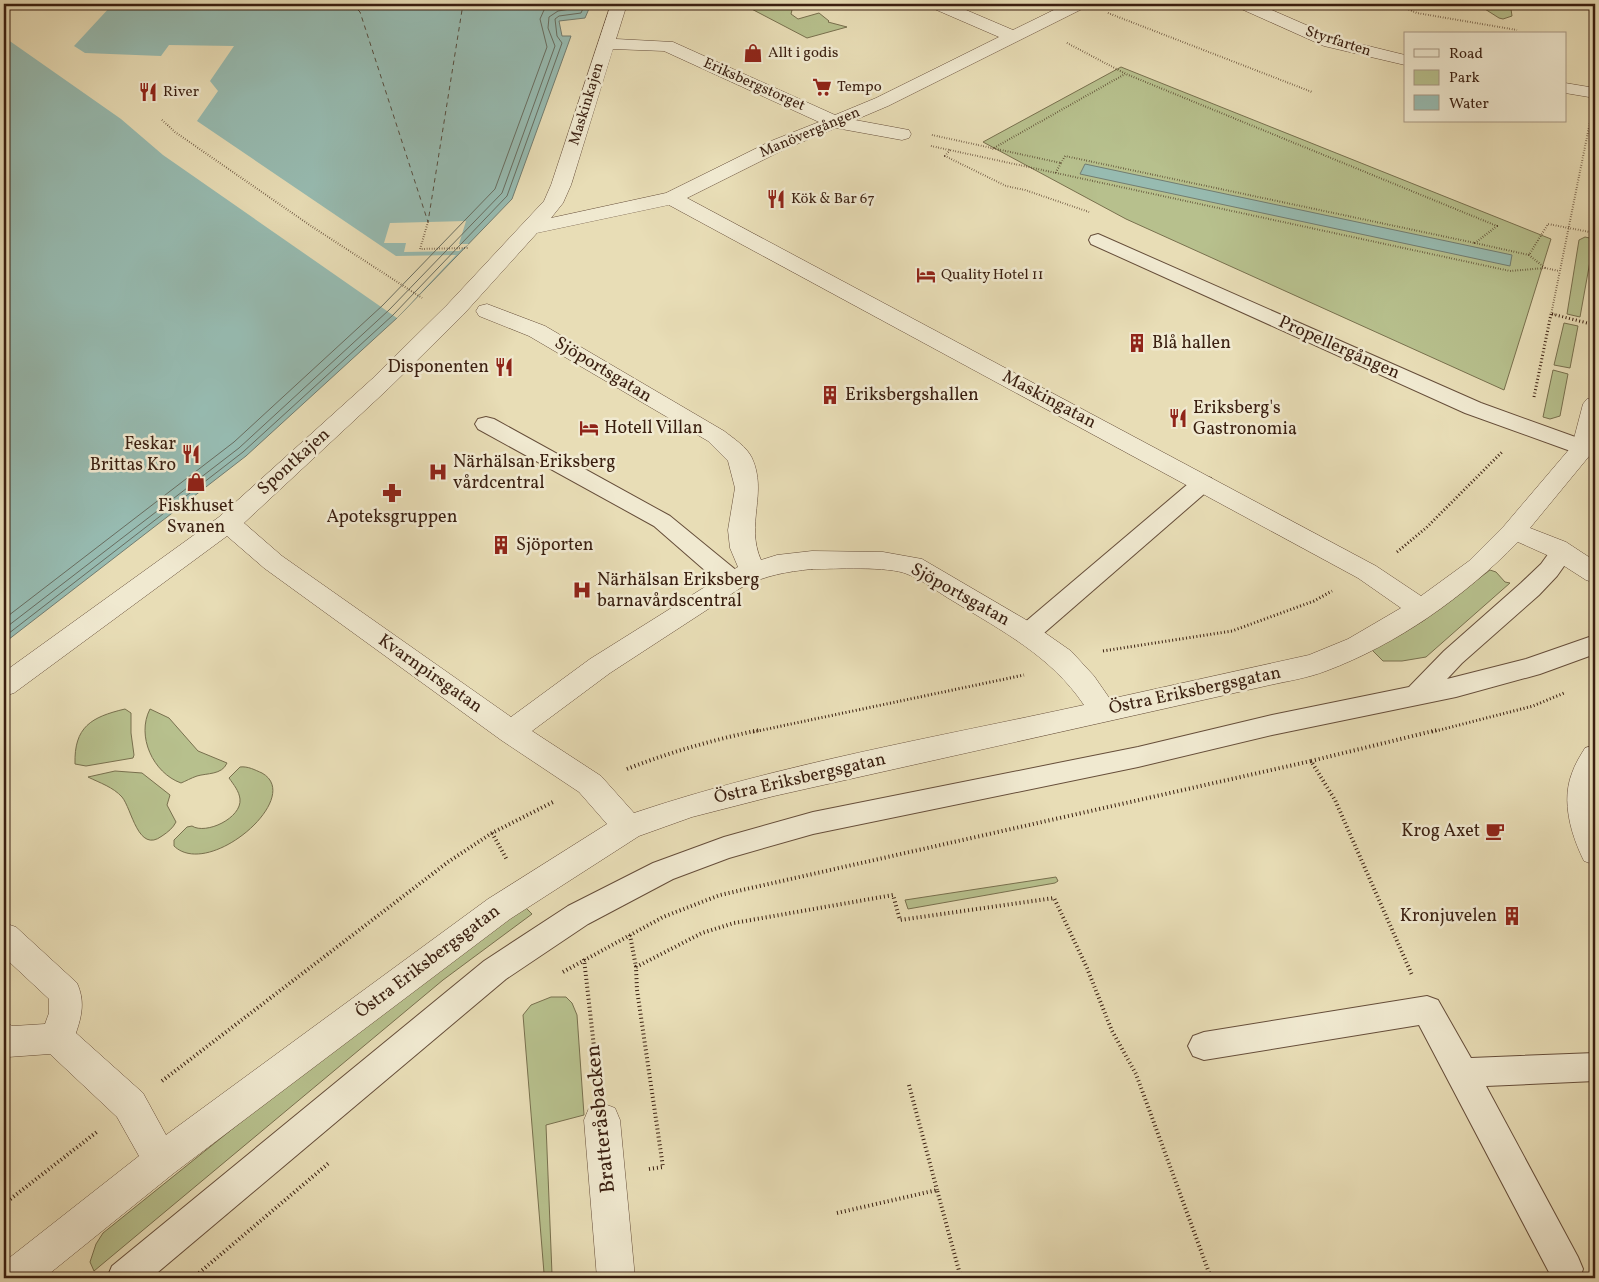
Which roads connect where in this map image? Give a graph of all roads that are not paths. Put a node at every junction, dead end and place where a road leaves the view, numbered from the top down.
1 (618, 4) edge
2 (938, 4) edge
3 (1078, 4) edge
4 (1245, 4) edge
5 (1012, 36) junction
6 (605, 44) junction
7 (1404, 60) edge
8 (1566, 88) edge
9 (1595, 93) edge
10 (835, 122) junction
11 (902, 134) road end
12 (672, 198) junction
13 (553, 203) joint
14 (531, 228) junction
15 (1098, 240) road end
16 (487, 311) dead end
17 (1595, 404) edge
18 (486, 424) dead end
19 (1589, 439) edge
20 (1203, 483) junction
21 (228, 523) junction
22 (1514, 532) junction
23 (1562, 552) junction
24 (1595, 574) edge
25 (743, 576) junction
26 (1421, 609) junction
27 (1027, 634) junction
28 (1595, 644) edge
29 (4, 686) edge
30 (1417, 695) junction
31 (1102, 711) junction
32 (511, 732) junction
33 (1595, 756) edge
34 (628, 826) junction
35 (1595, 852) edge
36 (4, 937) edge
37 (4, 1038) edge
38 (57, 1038) junction
39 (1204, 1046) dead end
40 (1595, 1066) edge
41 (1462, 1073) junction
42 (602, 1120) road end
43 (161, 1161) junction
44 (1566, 1270) dead end
45 (27, 1275) edge
46 (124, 1278) edge
47 (616, 1278) edge

1 - 6 street, Maskinkajen
2 - 5 street
3 - 5 street, Manövergången
4 - 7 street, Styrfarten
5 - 10 street, Manövergången
6 - 10 street, Eriksbergstorget
6 - 13 street, Maskinkajen
8 - 9 street
10 - 11 street, Eriksbergstorget
10 - 12 street, Manövergången
12 - 14 street, Manövergången
12 - 20 street, Maskingatan
13 - 14 street, Spontkajen
14 - 21 street, Spontkajen
15 - 19 lane, Propellergången
16 - 25 street, Sjöportsgatan
17 - 19 street, Östra Eriksbergsgatan
18 - 25 lane
19 - 22 street, Östra Eriksbergsgatan
20 - 26 street, Maskingatan
20 - 27 lane
21 - 29 street, Spontkajen
21 - 32 street, Kvarnpirsgatan
22 - 23 street
22 - 26 street, Östra Eriksbergsgatan
23 - 24 street
23 - 30 lane
25 - 27 street, Sjöportsgatan
25 - 32 street, Sjöportsgatan
26 - 31 street, Östra Eriksbergsgatan
27 - 31 street, Sjöportsgatan
28 - 30 lane
30 - 46 lane
31 - 34 street, Östra Eriksbergsgatan
32 - 34 street, Kvarnpirsgatan
33 - 35 street
34 - 43 street, Östra Eriksbergsgatan
36 - 38 street
37 - 38 street
38 - 43 street
39 - 41 lane
40 - 41 lane
41 - 44 lane
42 - 47 street, Bratteråsbacken
43 - 45 street, Östra Eriksbergsgatan

